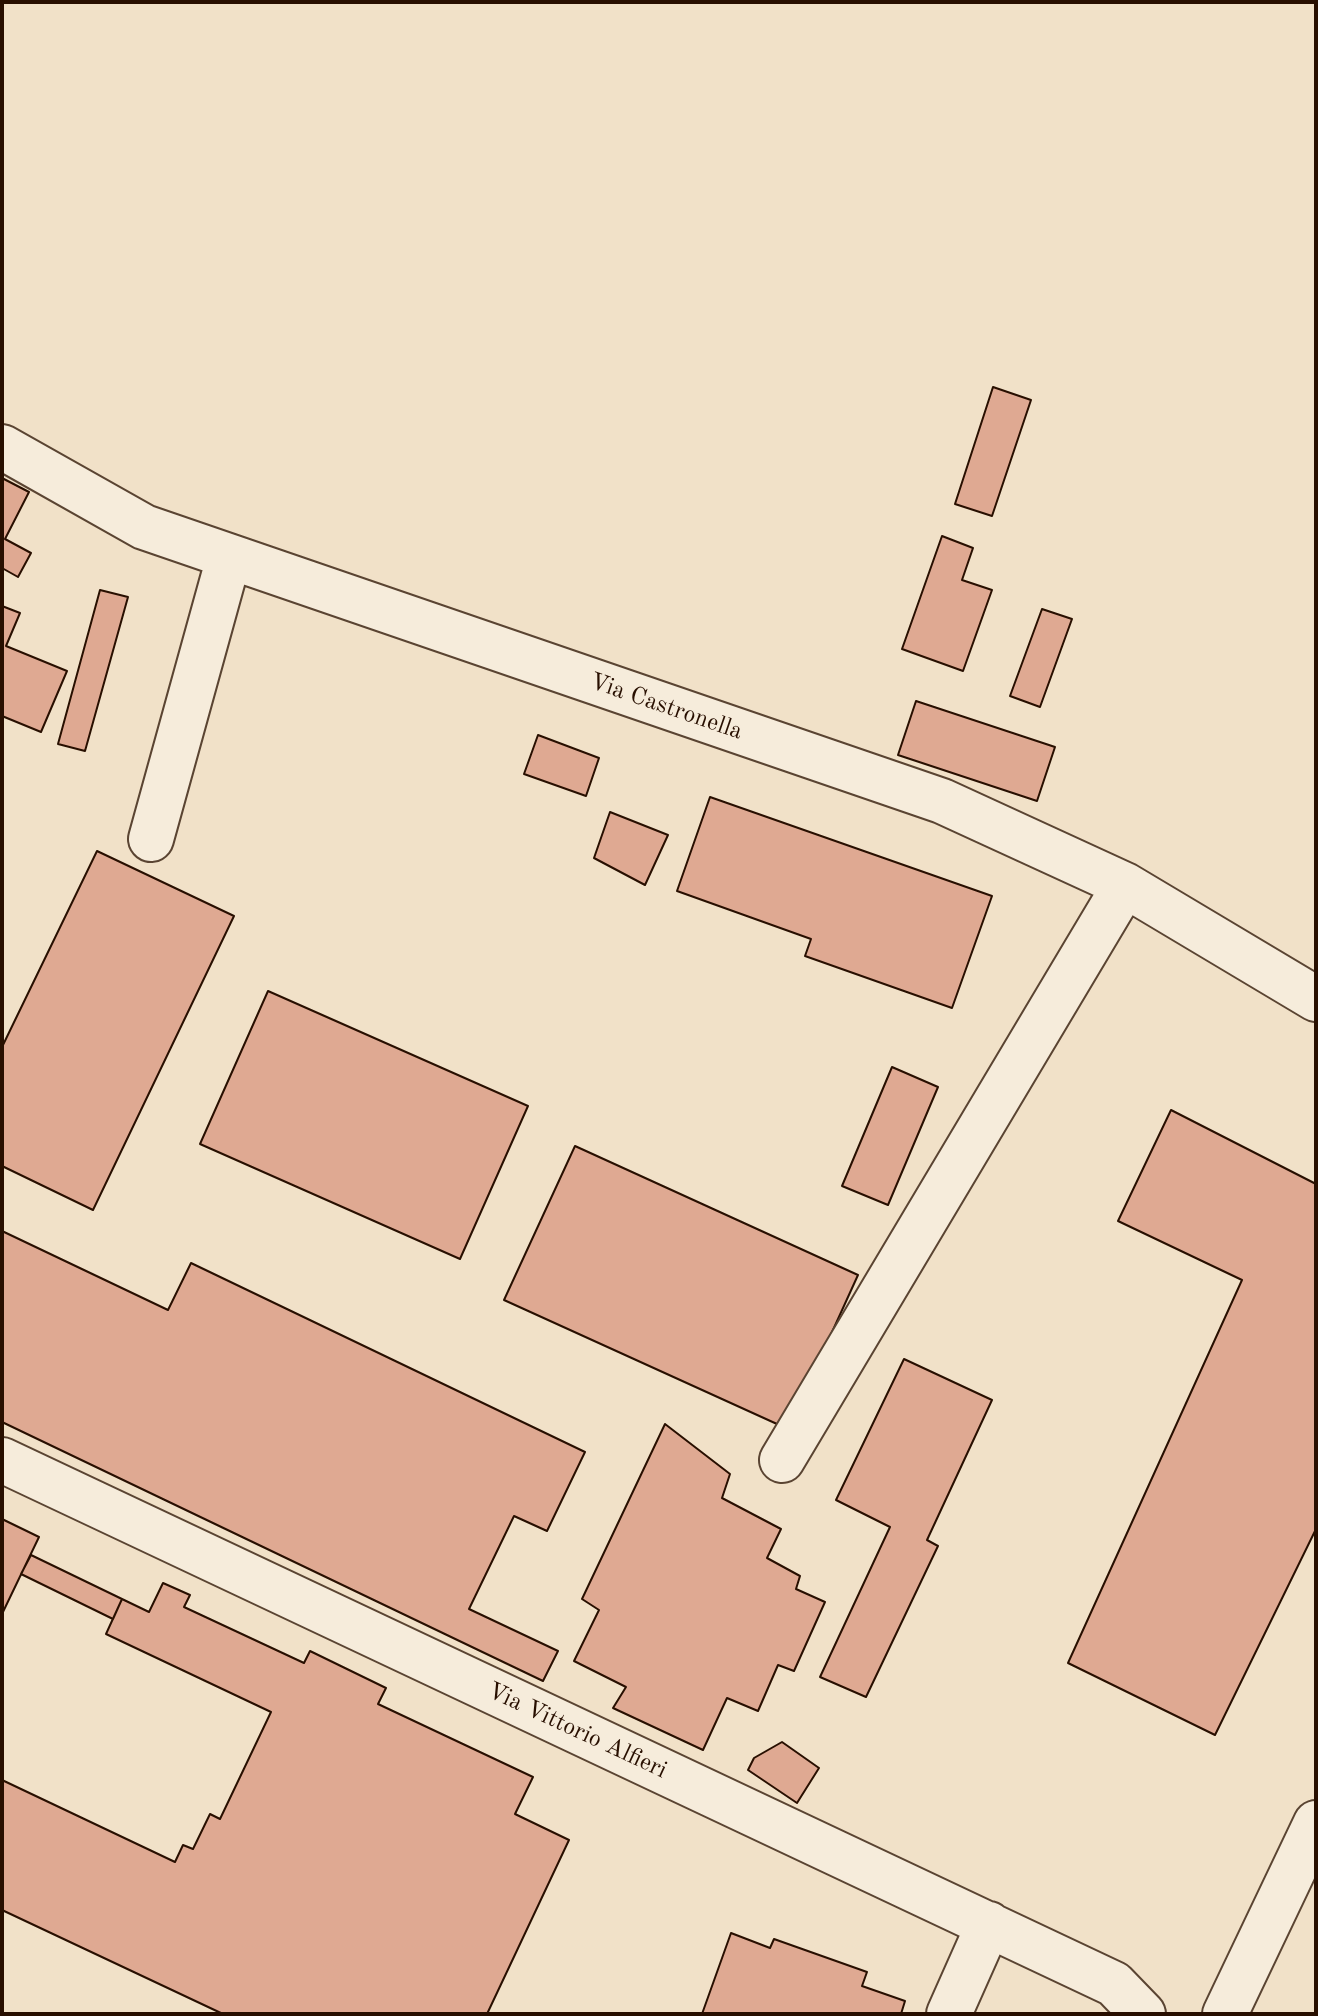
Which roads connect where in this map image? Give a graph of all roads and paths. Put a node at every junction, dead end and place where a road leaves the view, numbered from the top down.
1 (2, 447) edge
2 (229, 557) junction
3 (151, 839) dead end
4 (1125, 885) junction
5 (1316, 999) edge
6 (2, 1460) edge
7 (782, 1460) dead end
8 (1316, 1823) edge
9 (989, 1924) junction
10 (1119, 2004) edge
11 (949, 2014) edge
12 (1225, 2014) edge

1 - 2 street, Via Castronella
2 - 3 street
2 - 4 street, Via Castronella
4 - 5 street, Via Castronella
4 - 7 street
6 - 9 street, Via Vittorio Alfieri
8 - 12 street
9 - 10 street, Via Vittorio Alfieri
9 - 11 street

